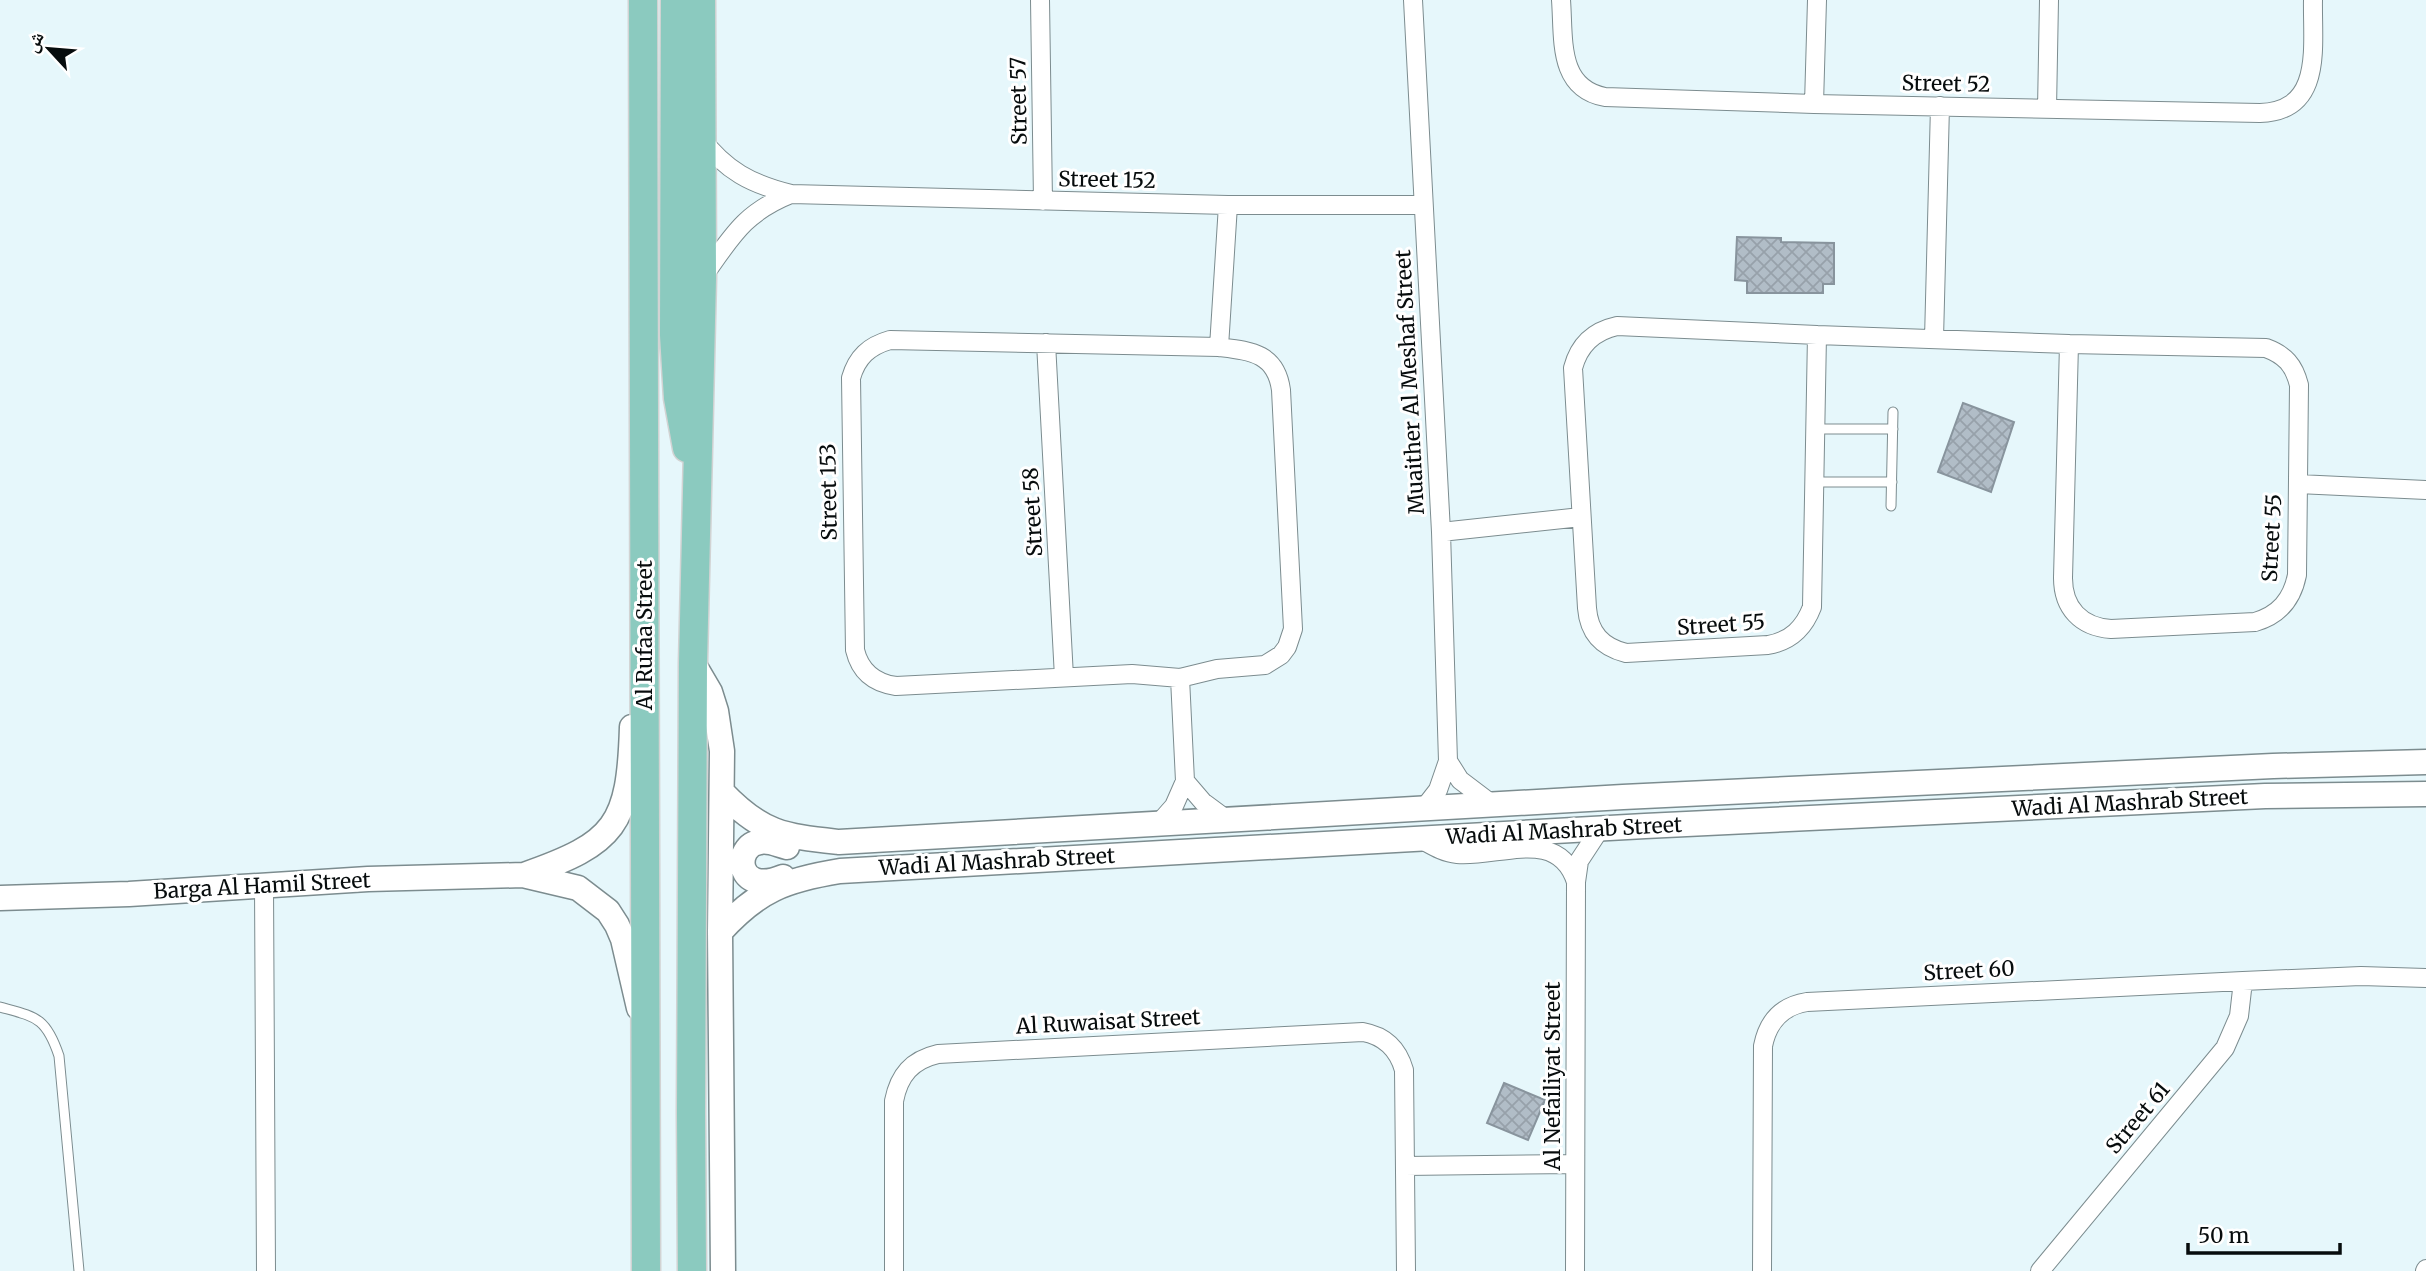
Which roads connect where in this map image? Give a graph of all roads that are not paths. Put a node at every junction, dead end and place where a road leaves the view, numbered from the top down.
1 (643, 0) edge
2 (675, 0) edge
3 (701, 0) edge
4 (1040, 0) edge
5 (1413, 0) edge
6 (1561, 0) edge
7 (1817, 0) edge
8 (2049, 0) edge
9 (2314, 0) edge
10 (1814, 104) junction
11 (1940, 106) junction
12 (2047, 109) junction
13 (700, 138) junction
14 (791, 194) junction
15 (1043, 201) junction
16 (1228, 205) junction
17 (1422, 205) junction
18 (702, 278) junction
19 (1817, 335) junction
20 (1934, 339) junction
21 (1046, 343) junction
22 (2069, 344) junction
23 (1219, 347) junction
24 (1893, 412) dead end
25 (1816, 429) junction
26 (1893, 429) junction
27 (1815, 482) junction
28 (1892, 482) junction
29 (2298, 484) junction
30 (2426, 490) edge
31 (698, 491) junction
32 (1891, 506) dead end
33 (1581, 517) junction
34 (1441, 533) junction
35 (645, 650) junction
36 (693, 663) junction
37 (1064, 677) junction
38 (1180, 678) junction
39 (2421, 756) edge
40 (1448, 761) junction
41 (1185, 781) junction
42 (722, 792) junction
43 (2426, 794) edge
44 (1493, 805) junction
45 (1424, 808) junction
46 (1226, 819) junction
47 (1160, 823) junction
48 (1600, 829) junction
49 (1422, 840) junction
50 (839, 842) junction
51 (840, 871) junction
52 (523, 875) junction
53 (1576, 881) junction
54 (264, 885) junction
55 (0, 898) edge
56 (720, 932) junction
57 (2426, 978) edge
58 (2243, 981) junction
59 (0, 1007) edge
60 (646, 1039) junction
61 (1575, 1164) junction
62 (1405, 1166) junction
63 (79, 1271) edge
64 (266, 1271) edge
65 (646, 1271) edge
66 (692, 1271) edge
67 (723, 1271) edge
68 (894, 1271) edge
69 (1406, 1271) edge
70 (1575, 1271) edge
71 (1762, 1271) edge
72 (2040, 1271) edge

1 - 35 main road, Al Rufaa Street
2 - 31 main road
3 - 13 main road
4 - 15 street, Street 57
5 - 17 street, Muaither Al Meshaf Street
6 - 10 street, Street 52
7 - 10 street
8 - 12 street
9 - 12 street, Street 52
10 - 11 street, Street 52
11 - 12 street, Street 52
11 - 20 street
13 - 14 street, Street 152
13 - 18 main road
14 - 15 street, Street 152
14 - 18 street, Street 152
15 - 16 street, Street 152
16 - 17 street, Street 152
16 - 23 street
17 - 34 street, Muaither Al Meshaf Street
18 - 31 main road
19 - 20 street, Street 55
19 - 25 street, Street 55
19 - 33 street, Street 55
20 - 22 street, Street 55
21 - 23 street, Street 153
21 - 37 street, Street 58
21 - 37 street, Street 153
22 - 29 street, Street 55
22 - 29 street, Street 55
23 - 38 street, Street 153
24 - 26 lane
25 - 26 lane
25 - 27 street, Street 55
26 - 28 lane
27 - 28 lane
27 - 33 street, Street 55
28 - 32 lane
29 - 30 street, Street 55
31 - 36 main road
33 - 34 street
34 - 40 street, Muaither Al Meshaf Street
35 - 52 street, Barga Al Hamil Street
35 - 60 main road, Al Rufaa Street
36 - 42 street
36 - 66 main road
37 - 38 street, Street 153
38 - 41 street
39 - 44 street, Wadi Al Mashrab Street
40 - 44 street
40 - 45 street, Muaither Al Meshaf Street
41 - 46 street
41 - 47 street
42 - 50 street, Wadi Al Mashrab Street
42 - 56 street
43 - 48 street, Wadi Al Mashrab Street
44 - 45 street, Wadi Al Mashrab Street
45 - 46 street, Wadi Al Mashrab Street
46 - 47 street, Wadi Al Mashrab Street
47 - 50 street, Wadi Al Mashrab Street
48 - 49 street, Wadi Al Mashrab Street
48 - 53 street, Al Nefailiyat Street
49 - 51 street, Wadi Al Mashrab Street
49 - 53 street
50 - 51 street
51 - 56 street, Wadi Al Mashrab Street
52 - 54 street, Barga Al Hamil Street
52 - 60 street, Barga Al Hamil Street
53 - 61 street, Al Nefailiyat Street
54 - 55 street, Barga Al Hamil Street
54 - 64 street
56 - 67 street
57 - 58 street, Street 60
58 - 71 street, Street 60
58 - 72 street, Street 61
59 - 63 lane
60 - 65 main road, Al Rufaa Street
61 - 62 street
61 - 70 street, Al Nefailiyat Street
62 - 68 street, Al Ruwaisat Street
62 - 69 street, Al Ruwaisat Street

